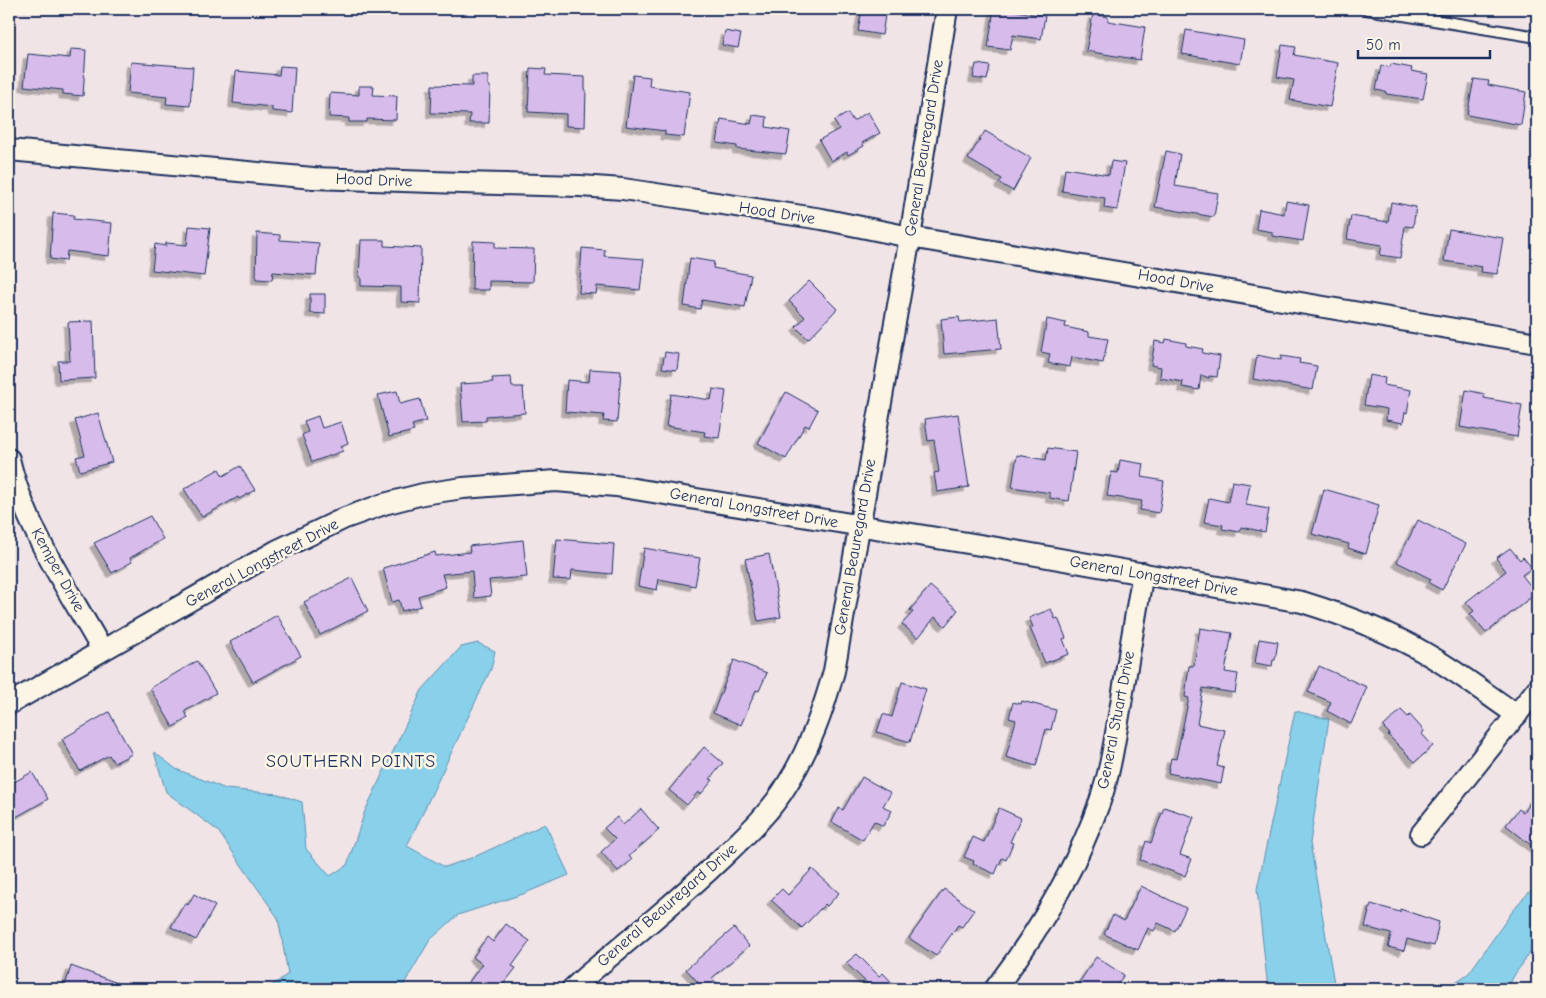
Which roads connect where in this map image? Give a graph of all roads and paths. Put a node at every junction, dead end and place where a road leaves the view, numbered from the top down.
1 (947, 9) edge
2 (1367, 9) edge
3 (1537, 37) edge
4 (9, 155) edge
5 (910, 237) junction
6 (1537, 343) edge
7 (9, 459) edge
8 (859, 527) junction
9 (1143, 573) junction
10 (102, 650) junction
11 (1537, 689) edge
12 (9, 704) edge
13 (1517, 715) junction
14 (1421, 834) dead end
15 (572, 989) edge
16 (995, 989) edge

1 - 5 street, General Beauregard Drive
2 - 3 lane
4 - 5 street, Hood Drive
5 - 6 street, Hood Drive
5 - 8 street, General Beauregard Drive
7 - 10 street, Kemper Drive
8 - 9 street, General Longstreet Drive
8 - 10 street, General Longstreet Drive
8 - 15 street, General Beauregard Drive
9 - 13 street, General Longstreet Drive
9 - 16 street, General Stuart Drive
10 - 12 street, General Longstreet Drive
11 - 13 street
13 - 14 street

